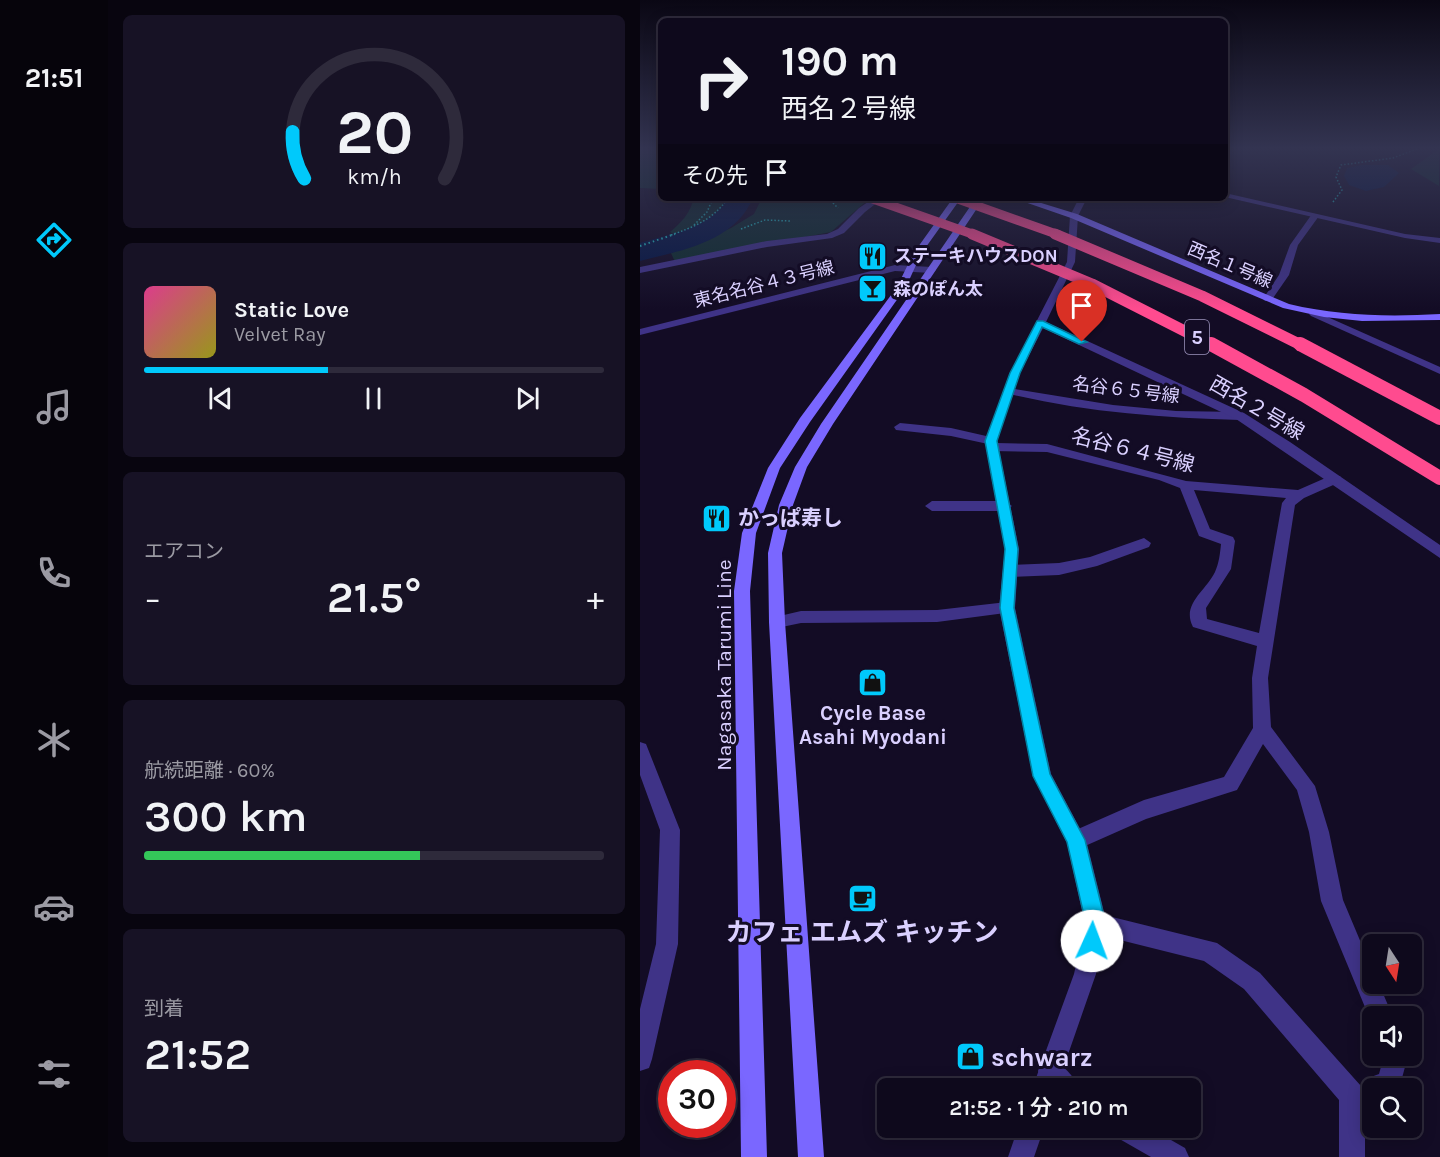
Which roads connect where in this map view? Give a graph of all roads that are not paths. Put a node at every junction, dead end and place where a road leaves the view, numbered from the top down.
1 (875, 201) edge
2 (878, 201) edge
3 (954, 201) edge
4 (964, 201) edge
5 (978, 201) edge
6 (1026, 201) edge
7 (1082, 201) edge
8 (1251, 201) edge
9 (1074, 216) junction
10 (1315, 216) junction
11 (1440, 241) edge
12 (910, 269) junction
13 (640, 270) edge
14 (932, 270) junction
15 (1268, 299) junction
16 (1314, 314) junction
17 (1440, 317) edge
18 (1040, 323) junction
19 (640, 332) edge
20 (1440, 371) edge
21 (1009, 391) junction
22 (1240, 416) junction
23 (1440, 418) edge
24 (900, 427) dead end
25 (992, 444) junction
26 (1440, 478) edge
27 (1335, 479) junction
28 (1185, 486) junction
29 (1299, 495) junction
30 (932, 506) dead end
31 (1005, 506) junction
32 (1144, 543) dead end
33 (1440, 553) edge
34 (1010, 571) junction
35 (1007, 608) junction
36 (777, 622) junction
37 (1267, 642) junction
38 (1262, 729) junction
39 (640, 750) edge
40 (1076, 840) junction
41 (1096, 924) junction
42 (1376, 1006) edge
43 (640, 1059) edge
44 (1048, 1078) edge
45 (1362, 1088) edge
46 (1362, 1106) edge
47 (1028, 1138) edge
48 (1143, 1138) edge
49 (754, 1157) edge
50 (811, 1157) edge
51 (1021, 1157) edge
52 (1176, 1157) edge
53 (1352, 1157) edge

1 - 13 street
2 - 26 highway, 5, bridge
3 - 12 main road, Nagasaka Tarumi Line
4 - 23 highway, 5, bridge
5 - 14 main road
6 - 9 main road, 西名１号線
7 - 9 street
8 - 10 street
9 - 15 main road, 西名１号線
9 - 18 street
10 - 11 street
10 - 15 street
12 - 14 street, 東名名谷４３号線
12 - 19 street, 東名名谷４３号線
12 - 49 main road, Nagasaka Tarumi Line
14 - 36 main road
15 - 16 main road, 西名１号線
16 - 17 main road, 西名１号線
16 - 20 street
18 - 21 street
18 - 22 street, 西名２号線
21 - 22 street, 名谷６５号線
21 - 25 street
22 - 27 street, 西名２号線
24 - 25 street, 名谷６４号線
25 - 28 street, 名谷６４号線
25 - 31 street
27 - 29 street
27 - 33 street, 西名２号線
28 - 29 street, 名谷６４号線
28 - 37 street
29 - 37 street
30 - 31 street
31 - 34 street
32 - 34 street
34 - 35 street
35 - 36 street
35 - 40 street
36 - 50 main road
37 - 38 street
38 - 40 street
38 - 42 street
39 - 43 street
40 - 41 street
41 - 44 street
41 - 45 street
46 - 53 street
47 - 51 street
48 - 52 street

